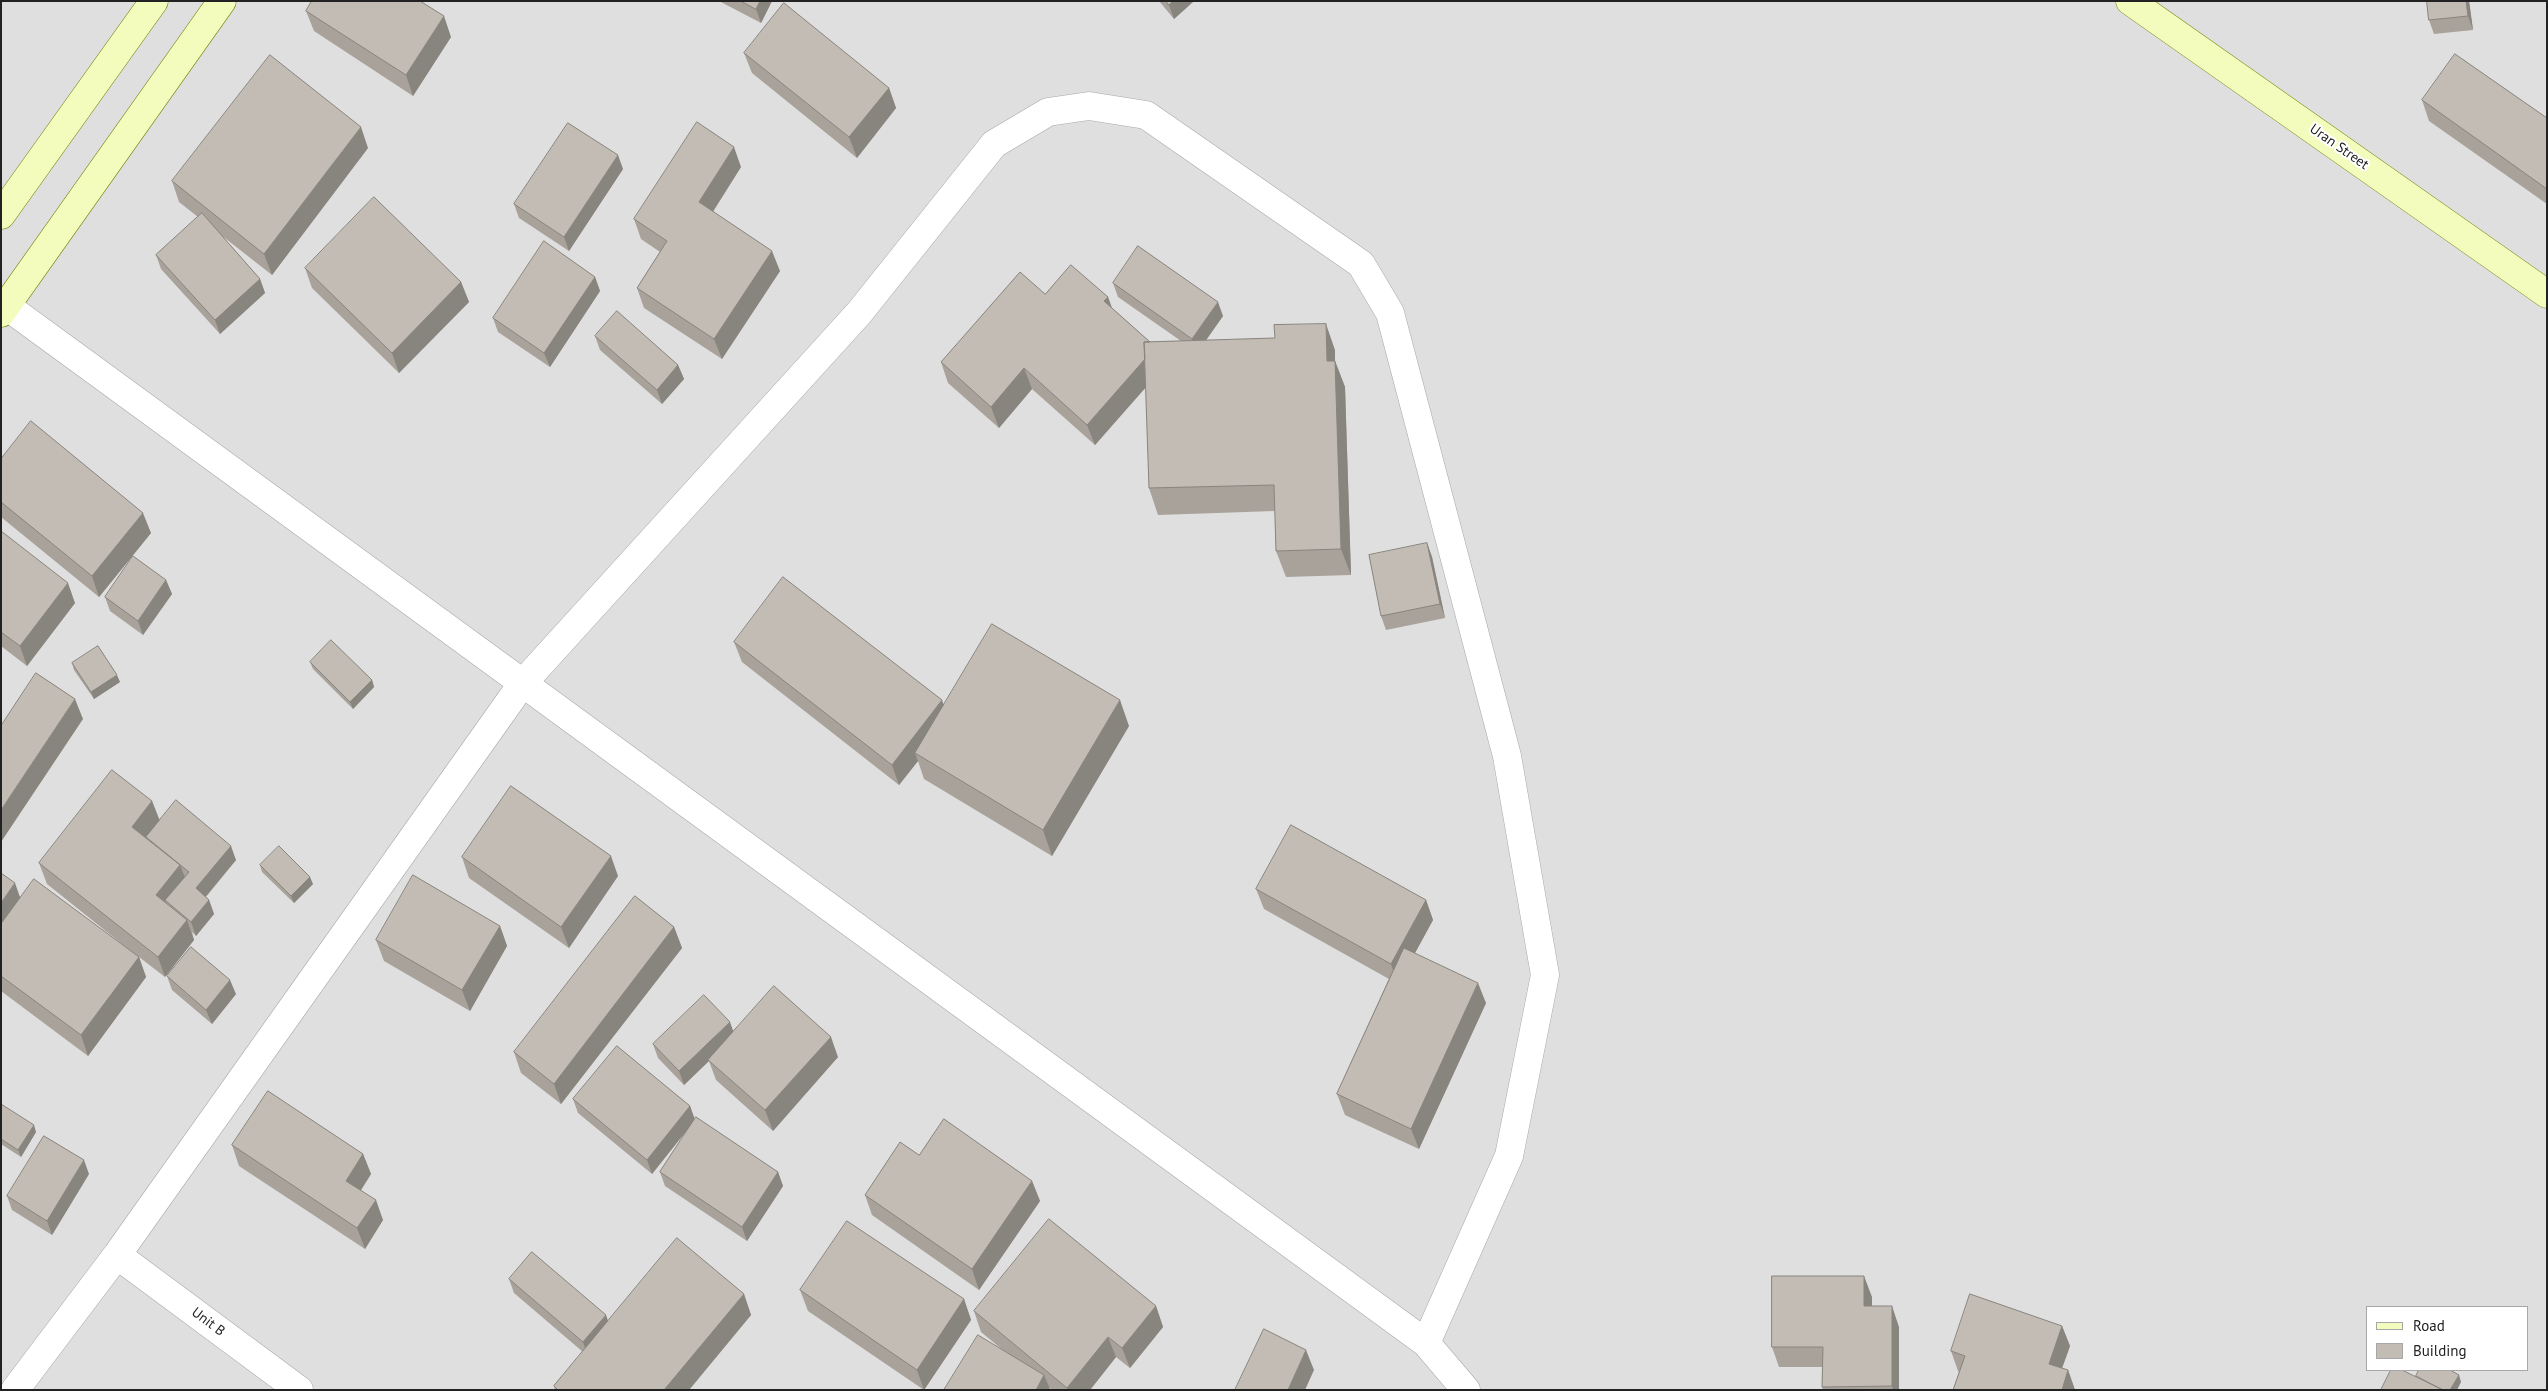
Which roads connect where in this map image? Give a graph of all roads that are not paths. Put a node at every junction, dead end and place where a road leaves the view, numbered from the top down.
1 (154, 1) edge
2 (222, 1) edge
3 (2130, 1) edge
4 (1, 215) edge
5 (2547, 294) edge
6 (3, 307) edge
7 (522, 684) junction
8 (117, 1254) junction
9 (1426, 1343) junction
10 (15, 1390) edge
11 (299, 1390) edge
12 (1466, 1390) edge

1 - 4 street
2 - 6 street
3 - 5 street, Uran Street
6 - 7 street
7 - 8 street
7 - 9 street
7 - 9 street
8 - 10 street
8 - 11 street, Unit B
9 - 12 street

